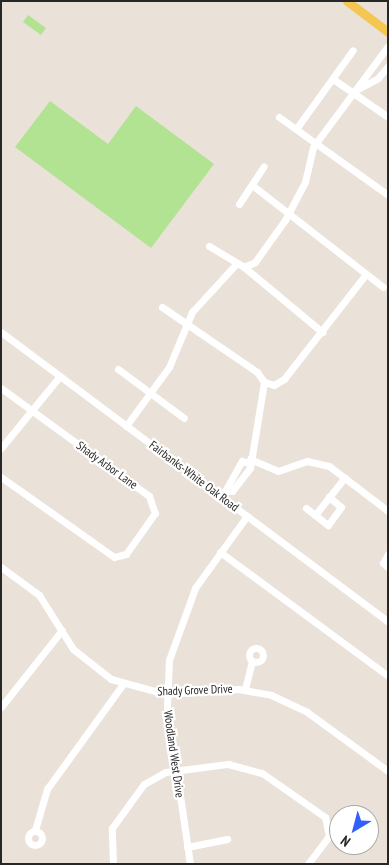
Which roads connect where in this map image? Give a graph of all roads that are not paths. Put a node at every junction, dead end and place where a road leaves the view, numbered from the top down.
1 (347, 1) edge
2 (388, 32) edge
3 (388, 46) edge
4 (353, 50) dead end
5 (388, 66) edge
6 (333, 79) junction
7 (352, 92) junction
8 (279, 117) dead end
9 (388, 117) edge
10 (296, 129) junction
11 (316, 143) junction
12 (264, 166) dead end
13 (252, 185) junction
14 (388, 195) edge
15 (239, 204) dead end
16 (289, 213) junction
17 (209, 246) dead end
18 (234, 265) junction
19 (244, 267) junction
20 (366, 274) junction
21 (383, 287) dead end
22 (162, 306) dead end
23 (190, 324) junction
24 (1, 332) edge
25 (322, 332) junction
26 (118, 369) dead end
27 (60, 376) junction
28 (264, 382) junction
29 (1, 388) edge
30 (150, 393) junction
31 (33, 411) junction
32 (184, 418) dead end
33 (126, 426) junction
34 (1, 448) edge
35 (249, 461) junction
36 (1, 477) edge
37 (345, 478) junction
38 (223, 493) junction
39 (329, 497) junction
40 (306, 508) dead end
41 (388, 510) edge
42 (315, 515) junction
43 (247, 516) junction
44 (220, 552) junction
45 (388, 554) edge
46 (388, 567) edge
47 (3, 571) edge
48 (388, 621) edge
49 (62, 630) junction
50 (252, 661) dead end
51 (388, 676) edge
52 (123, 684) junction
53 (245, 689) junction
54 (166, 694) junction
55 (1, 706) edge
56 (175, 770) junction
57 (388, 771) edge
58 (35, 830) dead end
59 (227, 839) dead end
60 (187, 847) junction
61 (113, 864) edge
62 (190, 864) edge
63 (308, 864) edge

1 - 2 main road
3 - 7 street
4 - 6 street
5 - 7 street
6 - 7 street
6 - 10 street
7 - 9 street
7 - 11 street
8 - 10 street
10 - 11 street
11 - 14 street
11 - 16 street
12 - 13 street
13 - 15 street
13 - 16 street
16 - 19 street
16 - 20 street
17 - 18 street
18 - 19 street
18 - 23 street
19 - 25 street
20 - 21 street
20 - 25 street
22 - 23 street
23 - 28 street
23 - 30 street
24 - 27 street, Fairbanks-White Oak Road
25 - 28 street
26 - 30 street
27 - 31 street
27 - 33 street, Fairbanks-White Oak Road
28 - 35 street
29 - 31 street, Shady Arbor Lane
30 - 32 street
30 - 33 street
31 - 34 street
31 - 36 street, Shady Arbor Lane
33 - 38 street, Fairbanks-White Oak Road
35 - 37 street
35 - 38 street
37 - 39 street
37 - 41 street
38 - 43 street, Fairbanks-White Oak Road
39 - 42 street
39 - 42 street
40 - 42 street
43 - 44 street, Woodland West Drive
43 - 48 street, Fairbanks-White Oak Road
44 - 51 street
44 - 54 street, Woodland West Drive
45 - 46 street
47 - 49 street, Shady Grove Drive
49 - 52 street, Shady Grove Drive
49 - 55 street
50 - 53 street
52 - 54 street, Shady Grove Drive
52 - 58 street
53 - 54 street, Shady Grove Drive
53 - 57 street, Shady Grove Drive
54 - 56 street, Woodland West Drive
56 - 60 street, Woodland West Drive
56 - 61 street
56 - 63 street
59 - 60 street
60 - 62 street, Woodland West Drive

